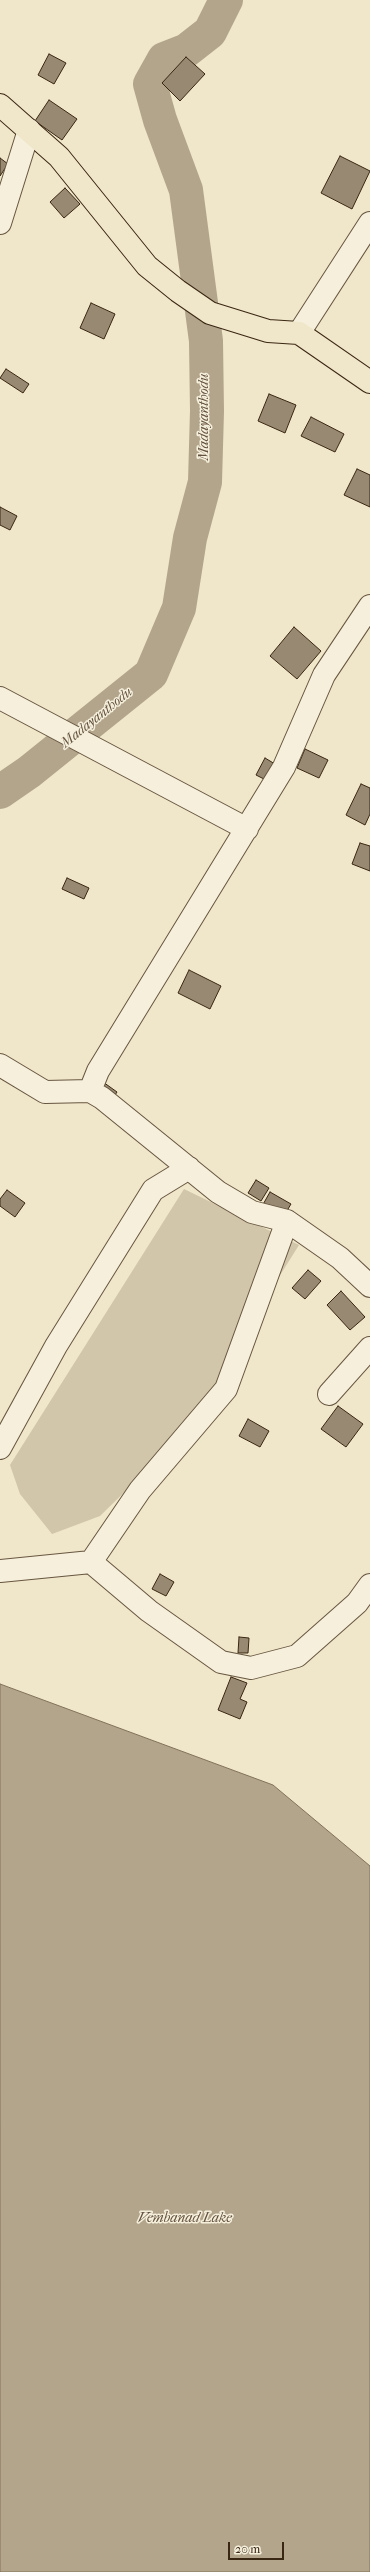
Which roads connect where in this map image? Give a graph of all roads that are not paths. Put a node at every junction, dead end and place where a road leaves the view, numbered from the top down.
1 (0, 105) edge
2 (29, 130) junction
3 (0, 223) edge
4 (370, 224) edge
5 (299, 334) junction
6 (370, 382) edge
7 (370, 606) edge
8 (0, 698) edge
9 (247, 829) junction
10 (0, 1065) edge
11 (90, 1091) junction
12 (189, 1168) junction
13 (287, 1221) junction
14 (370, 1286) edge
15 (370, 1348) edge
16 (329, 1394) dead end
17 (0, 1448) edge
18 (91, 1562) junction
19 (0, 1571) edge
20 (370, 1585) edge

1 - 2 main road
2 - 3 street
2 - 5 main road
4 - 5 street
5 - 6 main road
7 - 9 street
8 - 9 street
9 - 11 street
10 - 11 street
11 - 12 street
12 - 13 street
12 - 17 street
13 - 14 street
13 - 18 street
15 - 16 street
18 - 19 street
18 - 20 street

